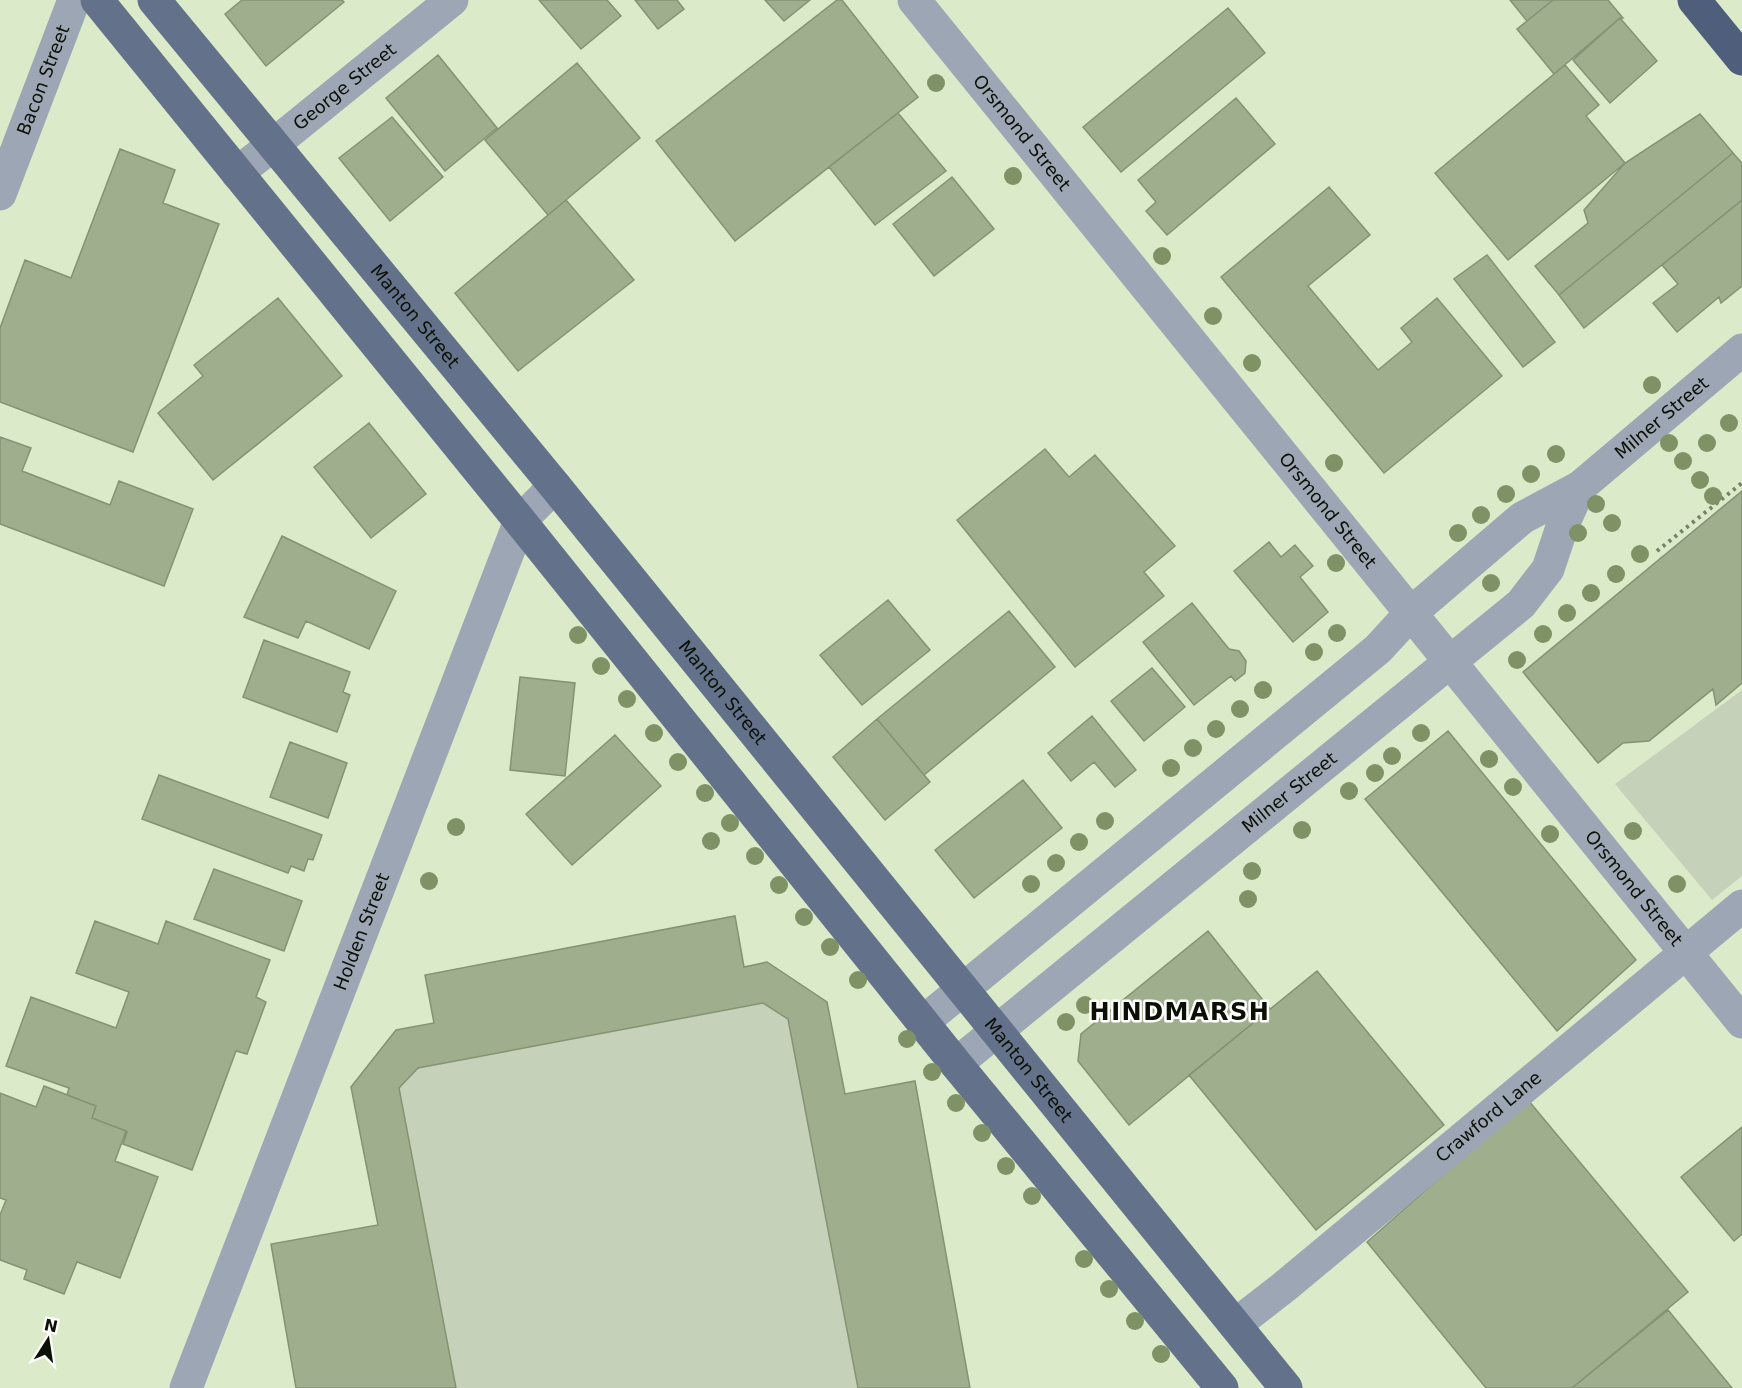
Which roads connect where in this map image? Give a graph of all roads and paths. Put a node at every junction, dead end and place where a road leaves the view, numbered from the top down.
1 (74, 0) edge
2 (97, 0) edge
3 (154, 0) edge
4 (452, 0) edge
5 (914, 0) edge
6 (1694, 0) edge
7 (1742, 59) edge
8 (273, 145) junction
9 (237, 173) junction
10 (0, 194) edge
11 (1742, 350) edge
12 (1742, 483) edge
13 (555, 486) junction
14 (1580, 487) junction
15 (520, 521) junction
16 (1657, 551) dead end
17 (1411, 613) junction
18 (1450, 662) junction
19 (1742, 906) edge
20 (1686, 953) junction
21 (963, 989) junction
22 (922, 1022) junction
23 (1742, 1022) edge
24 (997, 1032) junction
25 (956, 1064) junction
26 (1235, 1325) junction
27 (186, 1388) edge
28 (1222, 1388) edge
29 (1286, 1388) edge

1 - 10 street, Bacon Street
2 - 9 main road
3 - 8 main road, Manton Street
4 - 8 street, George Street
5 - 17 street, Orsmond Street
6 - 7 highway
8 - 9 street, George Street
8 - 13 main road, Manton Street
9 - 15 main road
11 - 14 street, Milner Street
12 - 16 path
13 - 15 street, Holden Street
13 - 21 main road, Manton Street
14 - 17 street, Milner Street
14 - 18 street, Milner Street
15 - 22 main road
15 - 27 street, Holden Street
17 - 18 street, Orsmond Street
17 - 21 street, Milner Street
18 - 20 street, Orsmond Street
18 - 24 street, Milner Street
19 - 20 street, Crawford Lane
20 - 23 street, Orsmond Street
20 - 26 street, Crawford Lane
21 - 22 street, Milner Street
21 - 24 main road, Manton Street
22 - 25 main road
24 - 25 street, Milner Street
24 - 26 main road, Manton Street
25 - 28 main road
26 - 29 main road, Manton Street

